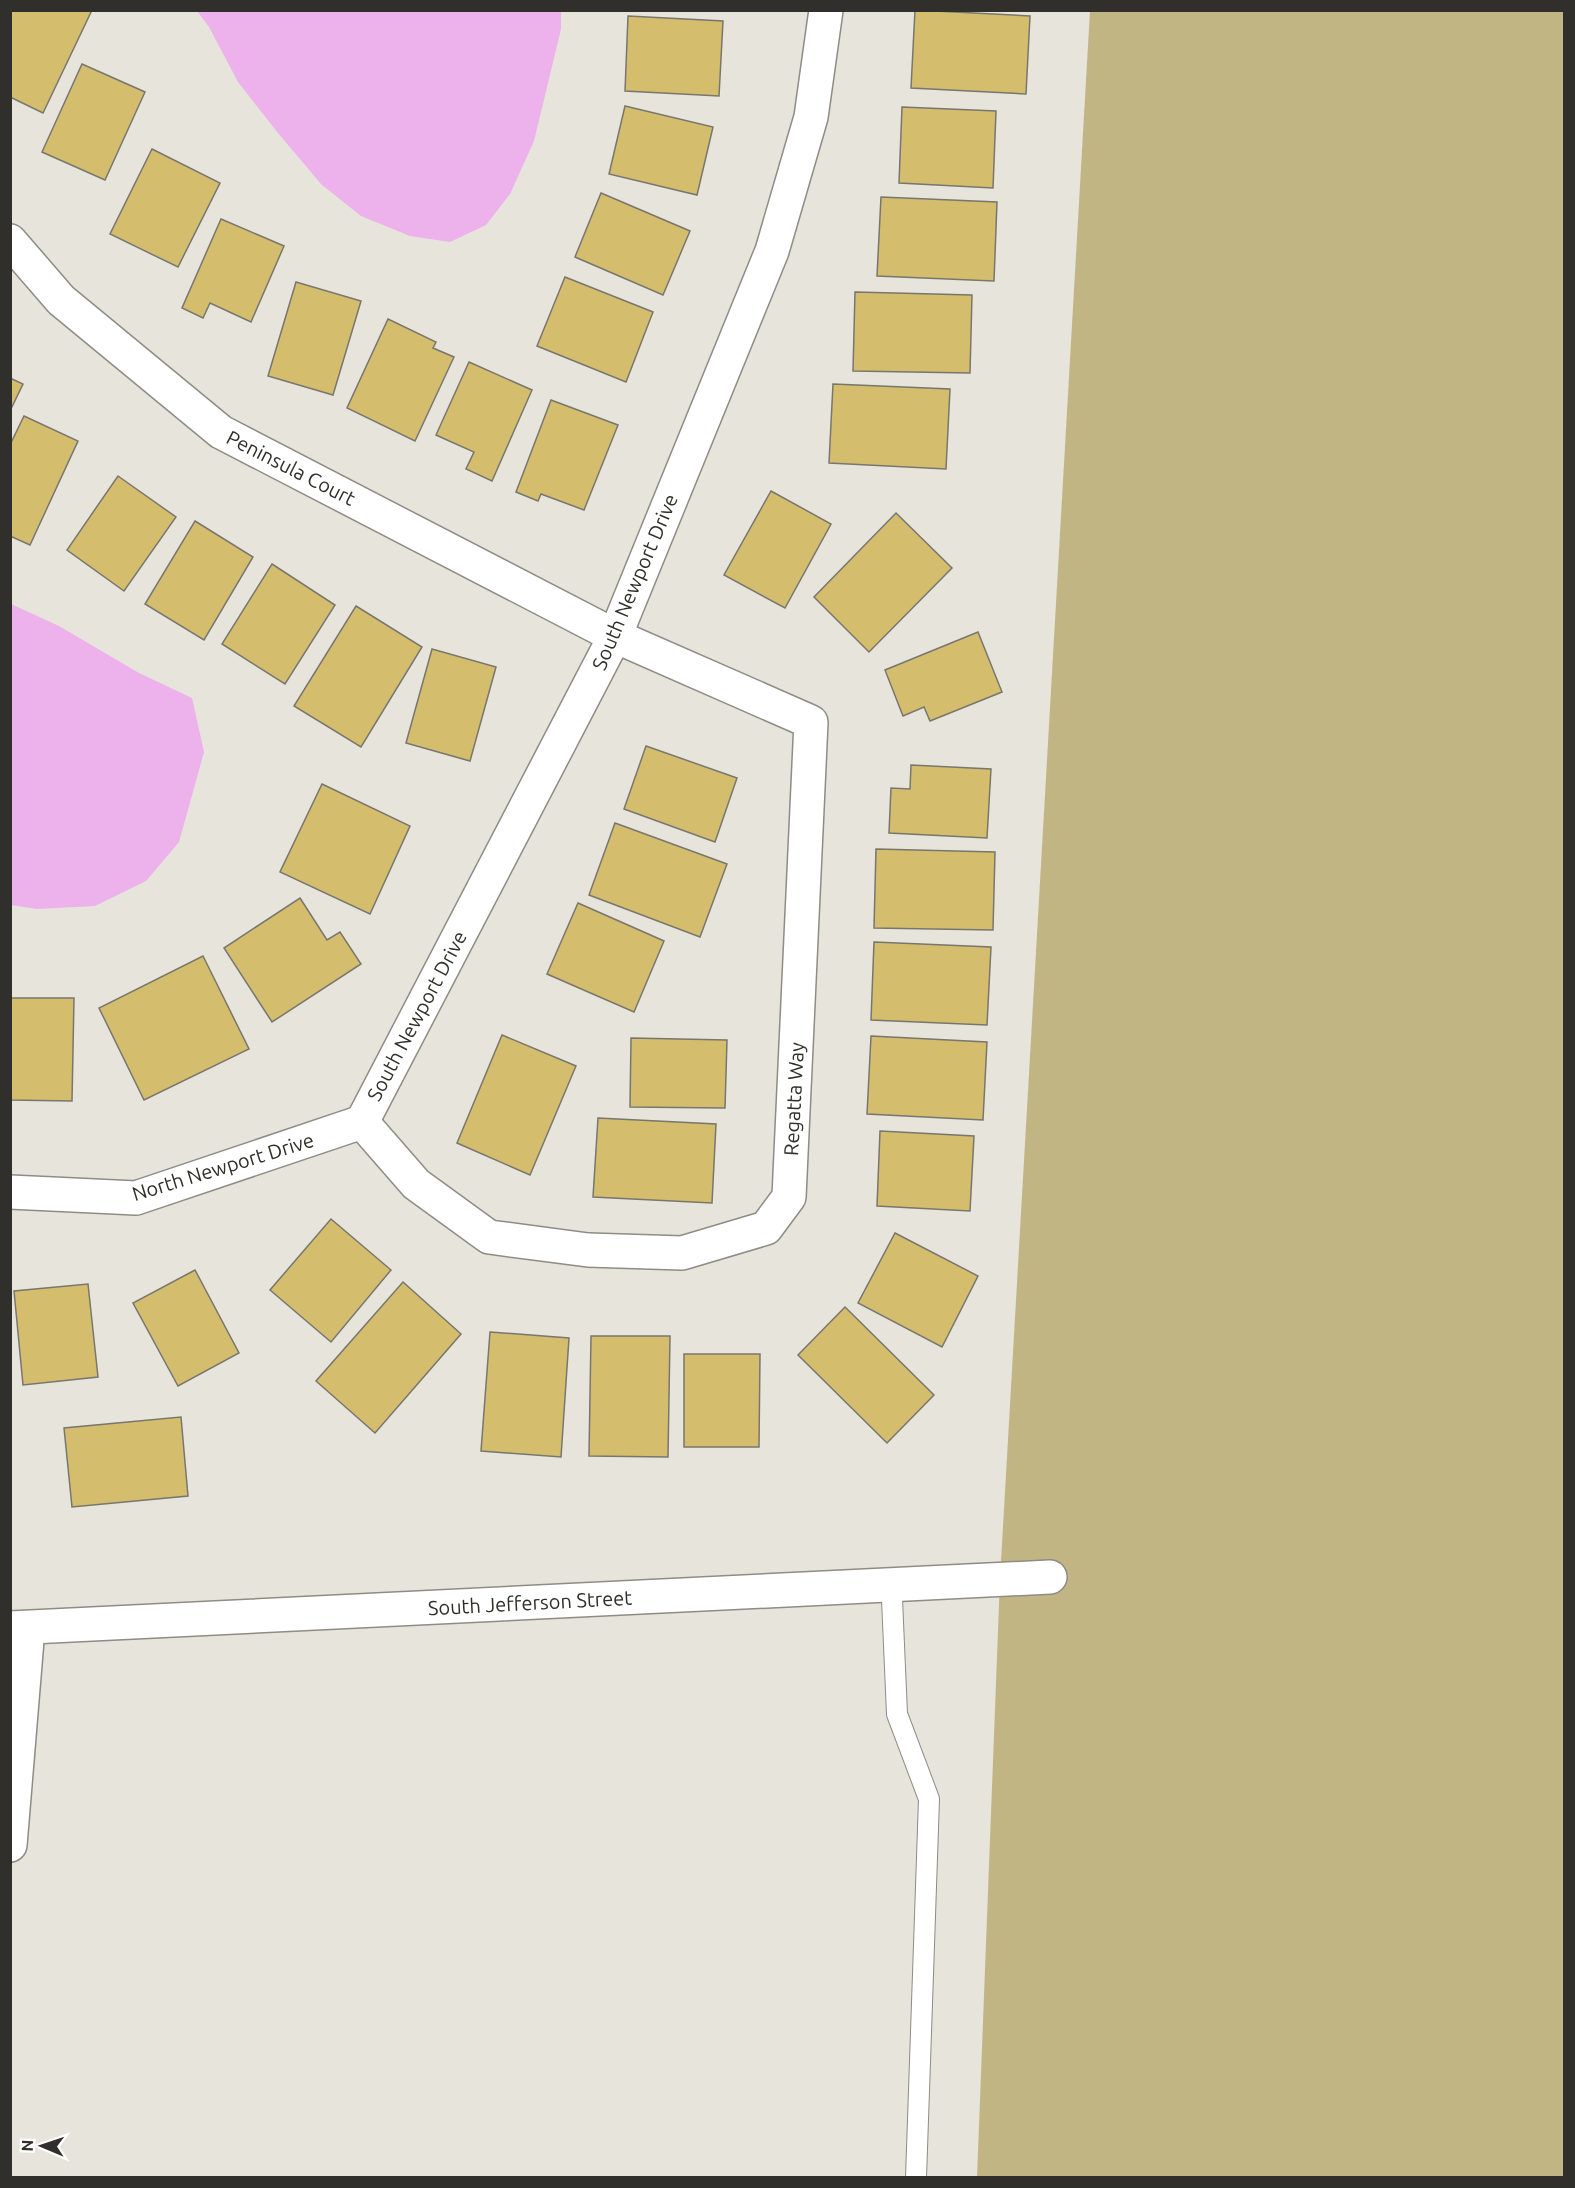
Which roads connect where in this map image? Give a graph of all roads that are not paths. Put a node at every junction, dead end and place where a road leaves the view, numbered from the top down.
1 (826, 10) edge
2 (10, 241) edge
3 (615, 636) junction
4 (362, 1122) junction
5 (10, 1192) edge
6 (1050, 1576) dead end
7 (892, 1599) dead end
8 (19, 1628) edge
9 (10, 1845) edge
10 (916, 2178) edge

1 - 3 street, South Newport Drive
2 - 3 street, Peninsula Court
3 - 4 street, South Newport Drive
3 - 4 street, Regatta Way
4 - 5 street, North Newport Drive
6 - 8 street, South Jefferson Street
7 - 10 lane
8 - 9 street

